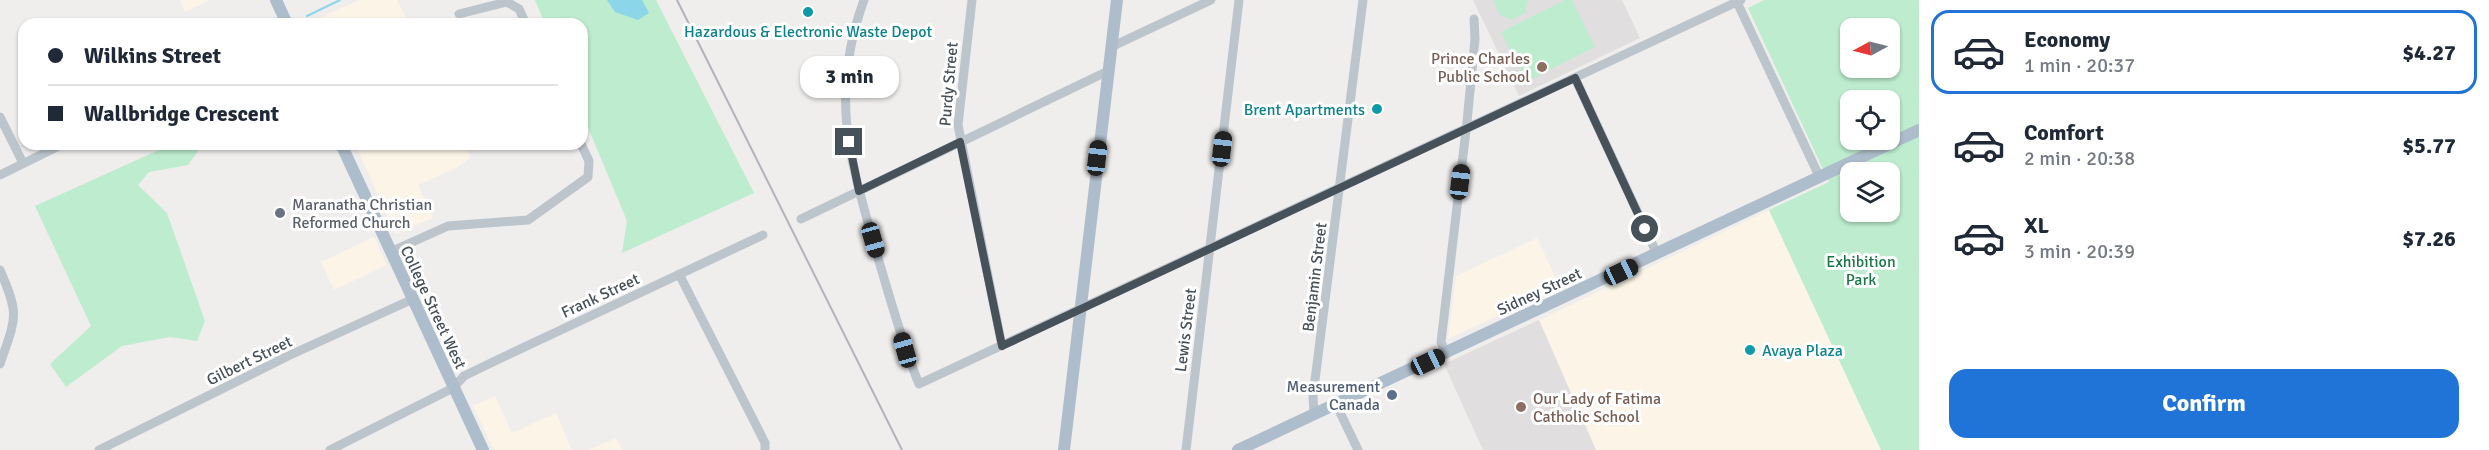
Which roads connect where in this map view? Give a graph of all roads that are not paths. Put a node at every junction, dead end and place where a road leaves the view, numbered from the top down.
1 (276, 0) edge
2 (864, 0) edge
3 (972, 0) edge
4 (1117, 0) edge
5 (1211, 0) edge
6 (1239, 0) edge
7 (1363, 0) edge
8 (1738, 1) edge
9 (459, 14) dead end
10 (284, 18) edge
11 (523, 18) edge
12 (1474, 19) dead end
13 (1111, 46) junction
14 (1108, 71) junction
15 (1575, 78) junction
16 (0, 117) edge
17 (1467, 128) junction
18 (1919, 130) edge
19 (960, 142) junction
20 (50, 150) edge
21 (344, 150) edge
22 (584, 150) edge
23 (23, 163) junction
24 (0, 175) edge
25 (1820, 178) junction
26 (1340, 188) junction
27 (859, 191) junction
28 (801, 219) dead end
29 (763, 235) dead end
30 (1209, 250) junction
31 (390, 252) junction
32 (1657, 254) junction
33 (0, 270) edge
34 (680, 274) junction
35 (413, 299) junction
36 (1079, 310) junction
37 (1002, 346) junction
38 (1446, 354) junction
39 (0, 364) edge
40 (453, 388) junction
41 (1336, 404) junction
42 (1314, 414) junction
43 (765, 448) edge
44 (99, 450) edge
45 (330, 450) edge
46 (483, 450) edge
47 (1064, 450) edge
48 (1186, 450) edge
49 (1238, 450) edge
50 (1358, 450) edge

1 - 10 main road
2 - 27 street
3 - 19 street, Purdy Street
4 - 13 main road
5 - 13 street
6 - 30 street, Lewis Street
7 - 26 street, Benjamin Street
8 - 15 street
8 - 25 street
9 - 11 street
12 - 17 street
13 - 14 main road
14 - 19 street
14 - 36 main road
15 - 17 street
15 - 32 street
16 - 23 street
17 - 26 street
17 - 38 street
18 - 25 main road, Sidney Street
19 - 27 street
19 - 37 street, Purdy Street
20 - 23 street
21 - 31 main road, College Street West
22 - 31 street
23 - 24 street
25 - 32 main road, Sidney Street
26 - 30 street
26 - 42 street, Benjamin Street
27 - 28 street
27 - 37 street
29 - 34 street, Frank Street
30 - 36 street
30 - 48 street, Lewis Street
31 - 35 main road, College Street West
32 - 38 main road, Sidney Street
33 - 39 street
34 - 40 street, Frank Street
34 - 43 street
35 - 40 main road, College Street West
35 - 44 street, Gilbert Street
36 - 37 street
36 - 47 main road
38 - 41 main road, Sidney Street
40 - 45 street, Frank Street
40 - 46 main road, College Street West
41 - 42 main road, Sidney Street
41 - 50 street
42 - 49 main road, Sidney Street

